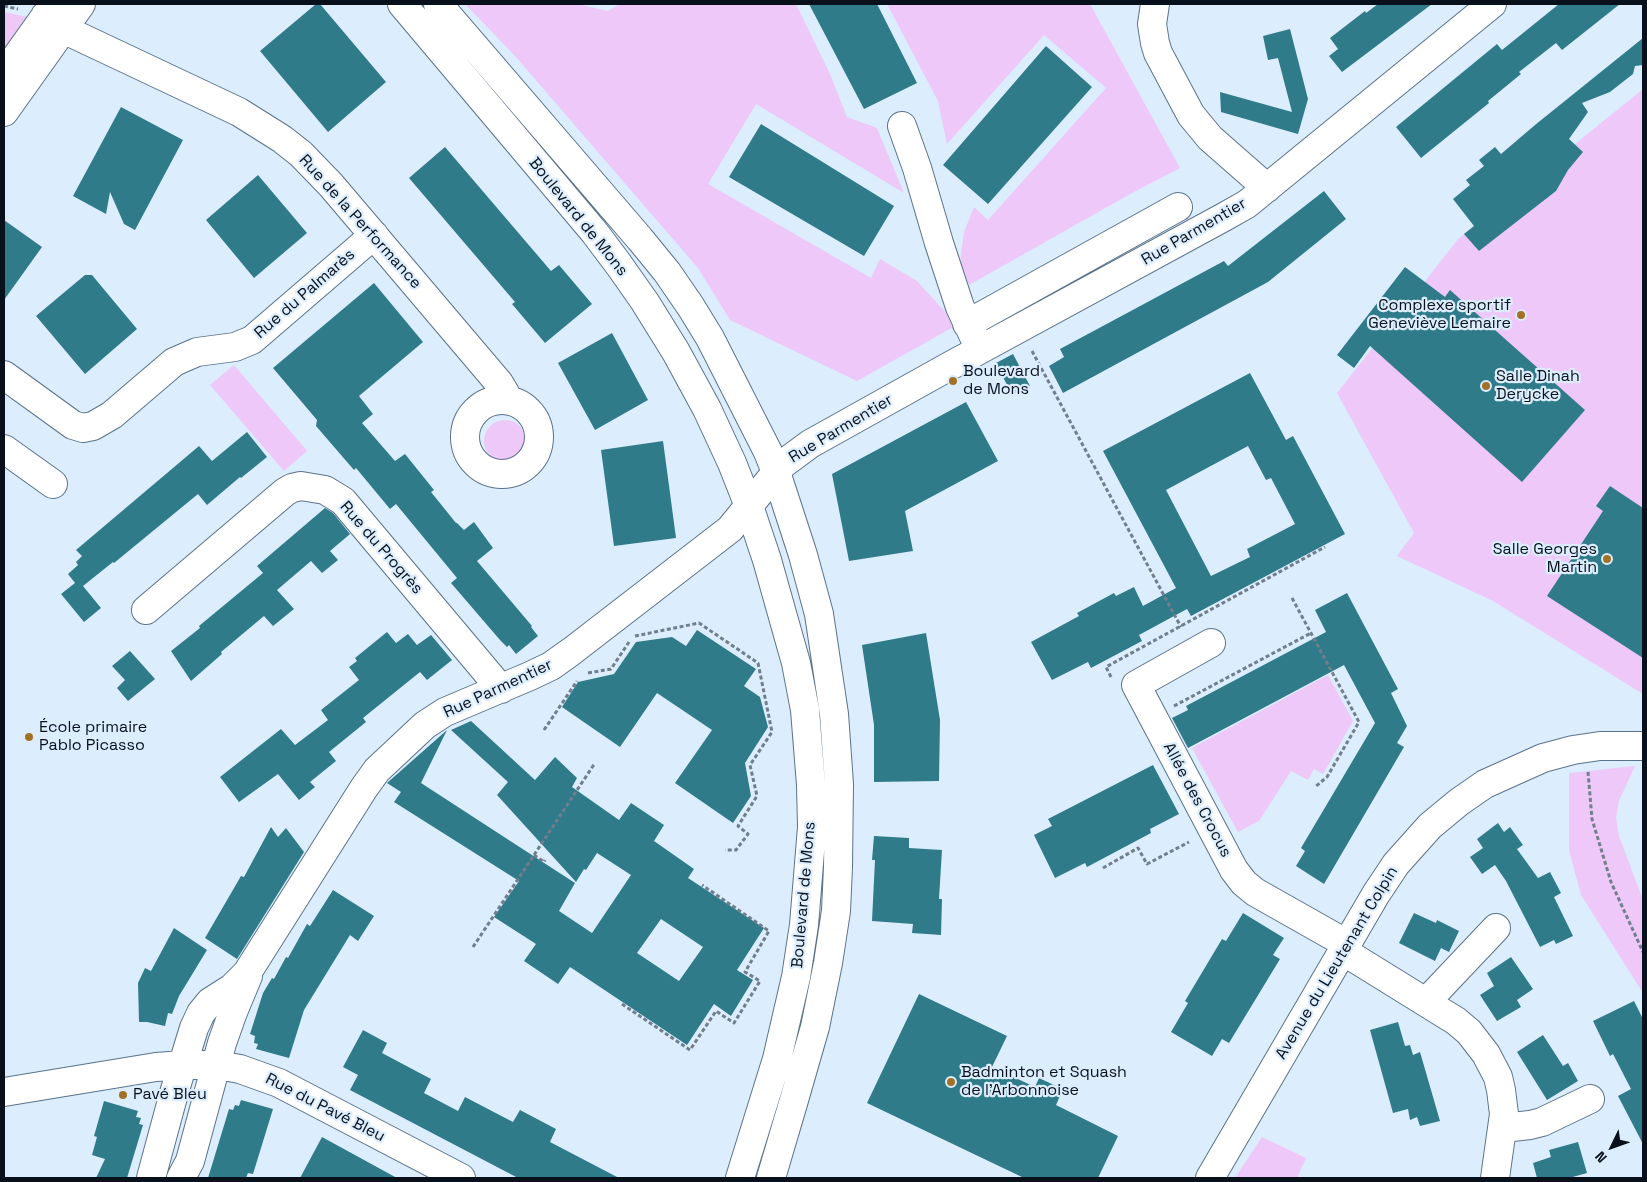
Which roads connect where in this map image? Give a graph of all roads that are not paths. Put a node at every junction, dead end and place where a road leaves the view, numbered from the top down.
1 (81, 4) edge
2 (402, 4) edge
3 (438, 4) edge
4 (1155, 4) edge
5 (1492, 4) edge
6 (54, 16) edge
7 (4, 74) edge
8 (4, 112) edge
9 (902, 126) dead end
10 (1267, 188) junction
11 (1178, 207) dead end
12 (374, 235) junction
13 (968, 324) junction
14 (980, 349) junction
15 (4, 375) edge
16 (506, 400) dead end
17 (4, 449) edge
18 (776, 472) junction
19 (54, 484) dead end
20 (749, 506) junction
21 (146, 610) dead end
22 (1203, 648) road end
23 (501, 689) junction
24 (1643, 746) edge
25 (1496, 928) dead end
26 (1345, 947) junction
27 (254, 963) junction
28 (1426, 1002) junction
29 (183, 1064) junction
30 (217, 1064) junction
31 (4, 1092) edge
32 (1590, 1099) dead end
33 (1503, 1128) junction
34 (150, 1178) edge
35 (181, 1178) edge
36 (461, 1178) edge
37 (740, 1178) edge
38 (771, 1178) edge
39 (1210, 1178) edge
40 (1495, 1178) edge

1 - 6 street
2 - 20 street, Boulevard de Mons
3 - 18 street, Boulevard de Mons
4 - 10 street
5 - 10 street, Rue Parmentier
6 - 7 street
6 - 8 street
6 - 12 street, Rue de la Performance
9 - 13 street
10 - 14 street, Rue Parmentier
11 - 13 street
12 - 15 street, Rue du Palmarès
12 - 16 street, Rue de la Performance
13 - 14 street
14 - 18 street, Rue Parmentier
17 - 19 street
18 - 20 street, Rue Parmentier
18 - 38 street, Boulevard de Mons
20 - 23 street, Rue Parmentier
20 - 37 street, Boulevard de Mons
21 - 23 street, Rue du Progrès
22 - 26 street, Allée des Crocus
23 - 27 street, Rue Parmentier
24 - 26 street, Avenue du Lieutenant Colpin
25 - 28 street
26 - 28 street, Allée des Crocus
26 - 39 street, Avenue du Lieutenant Colpin
27 - 29 street, Rue Parmentier
27 - 30 street, Rue Parmentier
28 - 33 street, Allée des Crocus
29 - 30 street, Rue du Pavé Bleu
29 - 31 street, Rue du Pavé Bleu
29 - 34 street, Rue Parmentier
30 - 35 street, Rue Parmentier
30 - 36 street, Rue du Pavé Bleu
32 - 33 street
33 - 40 street, Allée des Crocus

